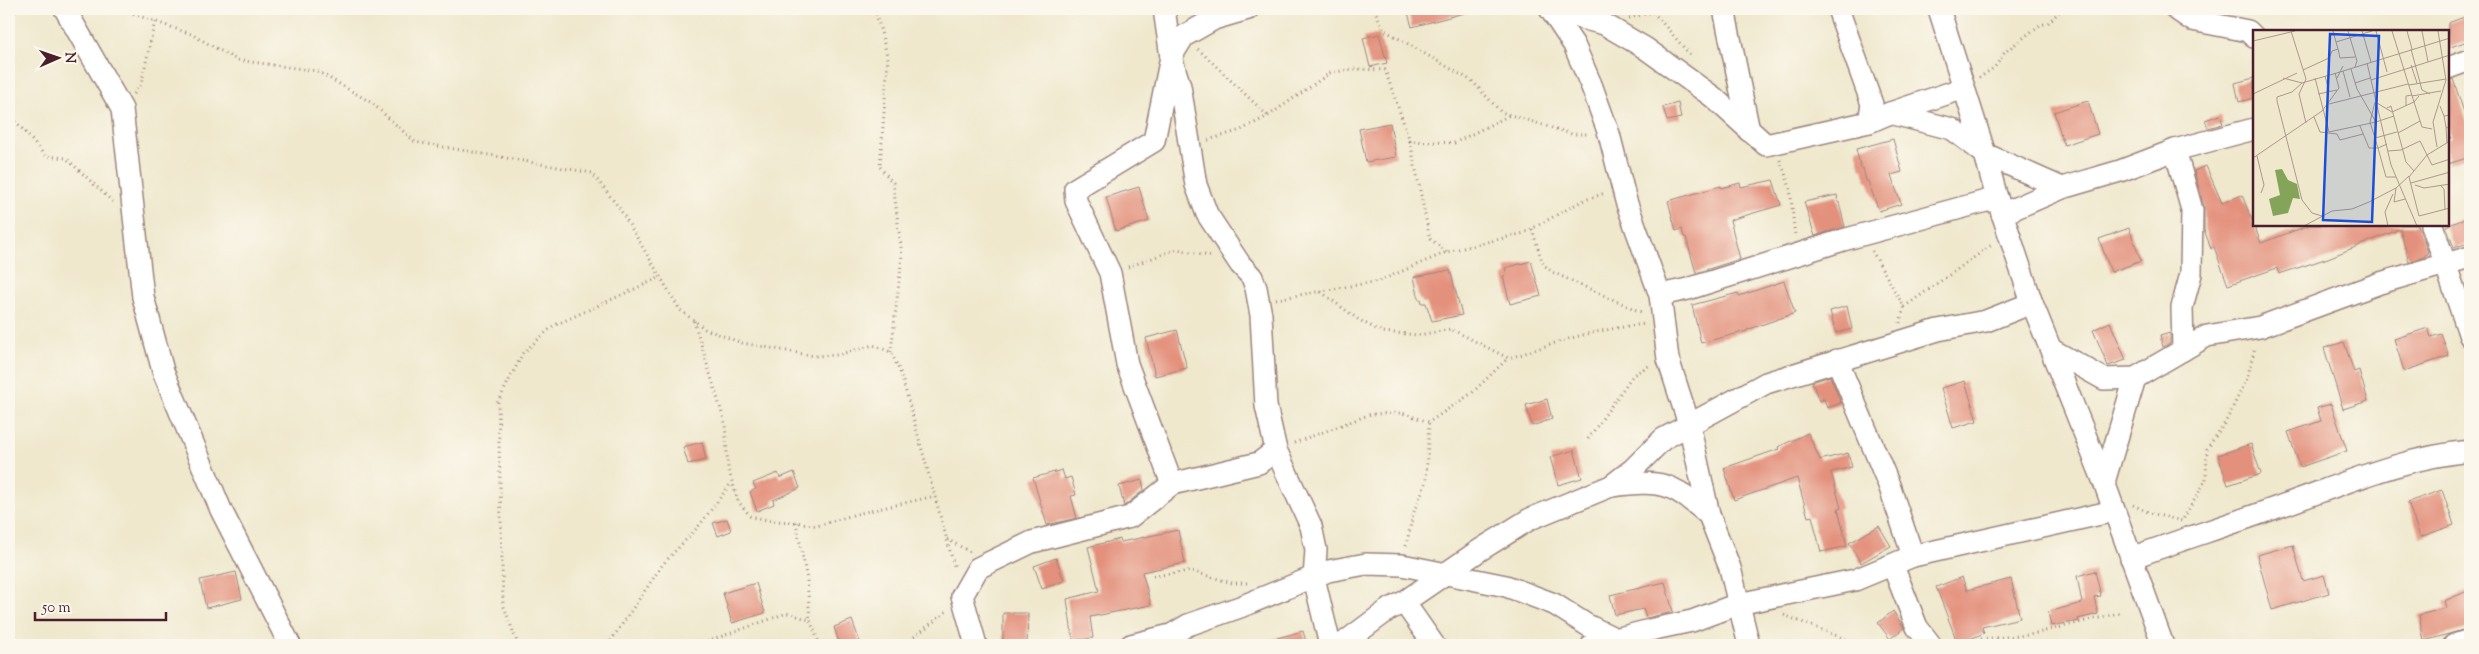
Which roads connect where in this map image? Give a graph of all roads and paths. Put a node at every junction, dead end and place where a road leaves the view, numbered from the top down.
1 (65, 9) edge
2 (119, 9) edge
3 (875, 9) edge
4 (1164, 9) edge
5 (1248, 9) edge
6 (1374, 9) edge
7 (1550, 9) edge
8 (1727, 9) edge
9 (1838, 9) edge
10 (1940, 9) edge
11 (2064, 9) edge
12 (2176, 9) edge
13 (2058, 10) edge
14 (155, 21) junction
15 (1184, 36) junction
16 (2253, 36) edge
17 (1171, 58) junction
18 (2470, 60) edge
19 (2449, 68) edge
20 (1964, 88) junction
21 (122, 110) junction
22 (9, 113) edge
23 (1890, 113) junction
24 (1510, 115) junction
25 (1268, 116) junction
26 (1869, 122) junction
27 (2253, 129) edge
28 (1749, 131) junction
29 (1608, 134) junction
30 (1410, 141) junction
31 (1766, 145) junction
32 (1190, 146) junction
33 (2175, 150) junction
34 (1984, 154) junction
35 (1622, 186) junction
36 (2062, 188) junction
37 (2002, 215) junction
38 (135, 223) junction
39 (2432, 226) edge
40 (1532, 228) junction
41 (1843, 240) junction
42 (1447, 252) junction
43 (1798, 254) junction
44 (2470, 256) edge
45 (2444, 263) junction
46 (1240, 264) junction
47 (1110, 273) junction
48 (661, 277) junction
49 (1321, 292) junction
50 (1660, 295) junction
51 (1258, 302) junction
52 (2032, 304) junction
53 (1904, 306) junction
54 (694, 320) junction
55 (1663, 322) junction
56 (2260, 327) junction
57 (2470, 336) edge
58 (1896, 342) junction
59 (2052, 350) junction
60 (2183, 350) junction
61 (891, 352) junction
62 (1667, 353) junction
63 (1508, 358) junction
64 (1837, 360) junction
65 (2135, 378) junction
66 (1429, 422) junction
67 (1689, 424) junction
68 (1588, 439) dead end
69 (1276, 450) junction
70 (2470, 451) edge
71 (732, 481) junction
72 (2104, 482) junction
73 (1172, 484) junction
74 (1611, 486) junction
75 (935, 496) junction
76 (2114, 511) junction
77 (1709, 515) junction
78 (796, 522) junction
79 (1913, 556) junction
80 (2131, 558) junction
81 (1402, 565) junction
82 (1894, 566) junction
83 (1442, 575) junction
84 (1153, 576) dead end
85 (1314, 578) junction
86 (1250, 582) dead end
87 (962, 596) junction
88 (1404, 602) junction
89 (1738, 604) junction
90 (2119, 613) dead end
91 (810, 620) junction
92 (1800, 623) dead end
93 (914, 636) dead end
94 (1616, 639) junction
95 (2470, 640) edge
96 (290, 645) edge
97 (518, 645) edge
98 (608, 645) edge
99 (698, 645) edge
100 (820, 645) edge
101 (976, 645) edge
102 (1131, 645) edge
103 (1330, 645) edge
104 (1341, 645) edge
105 (1434, 645) edge
106 (1592, 645) edge
107 (1749, 645) edge
108 (1860, 645) edge
109 (1931, 645) edge
110 (1962, 645) edge
111 (2163, 645) edge
112 (2454, 645) edge

1 - 21 street
2 - 14 path
3 - 61 path
4 - 17 street
5 - 15 street
6 - 24 path
7 - 28 street
7 - 29 street
8 - 28 street
9 - 26 street
10 - 20 street
11 - 13 path
12 - 16 street
13 - 20 path
14 - 21 path
14 - 48 path
15 - 17 street
15 - 25 path
17 - 32 street
17 - 47 street
18 - 19 street
20 - 23 street
20 - 34 street
21 - 38 street
22 - 38 path
23 - 26 street
23 - 34 street
24 - 29 path
24 - 30 path
25 - 30 path
25 - 32 path
26 - 31 street
27 - 33 street
28 - 31 street
29 - 35 street
30 - 42 path
31 - 43 path
32 - 46 street
33 - 36 street
33 - 60 street
34 - 36 street
34 - 37 street
35 - 40 path
35 - 50 street
36 - 37 street
37 - 41 street
37 - 52 street
37 - 53 path
38 - 96 street
39 - 45 street
40 - 42 path
40 - 55 path
41 - 43 street
41 - 53 path
42 - 49 path
43 - 50 street
44 - 45 street
45 - 56 street
45 - 57 street
46 - 47 path
46 - 51 street
47 - 73 street
48 - 54 path
48 - 97 path
49 - 51 path
49 - 63 path
50 - 55 street
51 - 69 street
52 - 58 street
52 - 59 street
53 - 58 path
54 - 61 path
54 - 71 path
55 - 62 street
55 - 63 path
56 - 60 street
56 - 72 path
58 - 64 street
59 - 65 street
59 - 72 street
60 - 65 street
61 - 75 path
62 - 67 street
62 - 68 path
63 - 66 path
64 - 67 street
64 - 79 street
65 - 72 street
66 - 69 path
66 - 81 path
67 - 74 street
67 - 77 street
69 - 73 street
69 - 85 street
70 - 80 street
71 - 78 path
71 - 98 path
72 - 76 street
73 - 87 street
74 - 77 street
74 - 83 street
75 - 78 path
75 - 87 path
76 - 79 street
76 - 80 street
77 - 89 street
78 - 91 path
79 - 82 street
80 - 111 street
81 - 83 street
81 - 85 street
82 - 89 street
82 - 109 street
83 - 88 street
83 - 94 street
84 - 86 path
85 - 102 street
85 - 103 street
87 - 93 path
87 - 101 street
88 - 104 street
88 - 105 street
89 - 94 street
89 - 107 street
90 - 110 path
91 - 99 path
91 - 100 path
92 - 108 path
94 - 106 street
95 - 112 street

